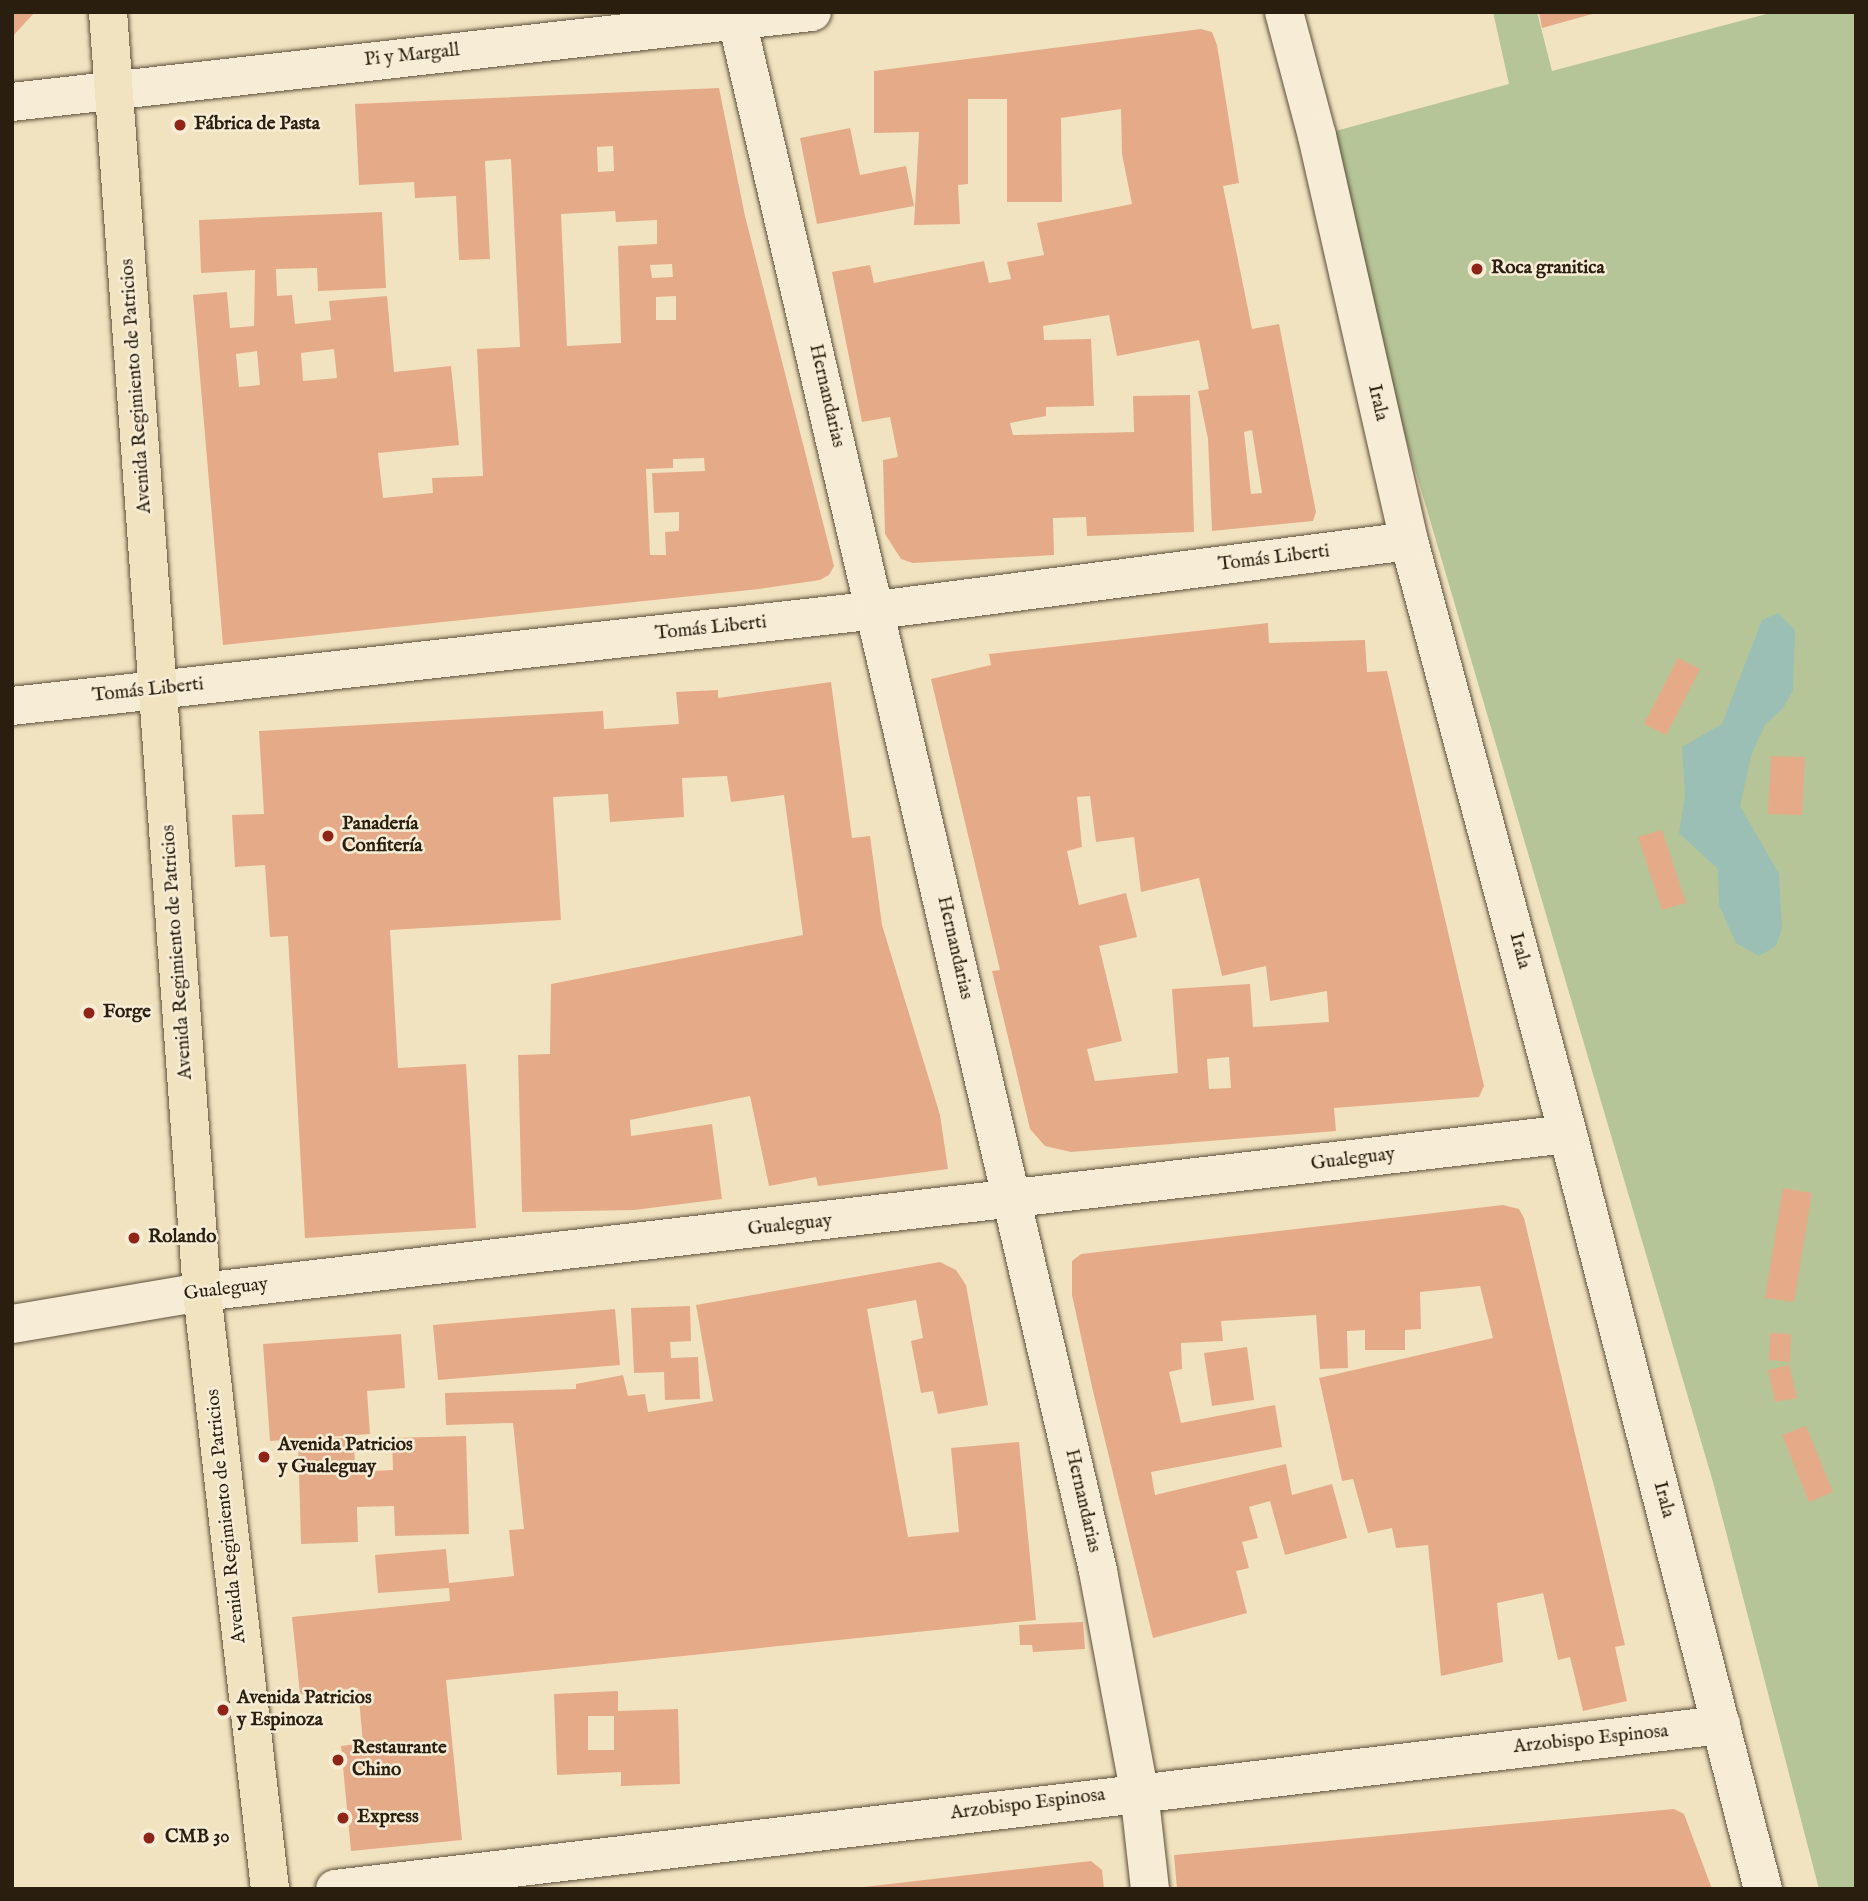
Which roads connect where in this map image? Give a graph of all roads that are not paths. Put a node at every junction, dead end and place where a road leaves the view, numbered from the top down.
1 (108, 12) edge
2 (812, 12) edge
3 (1284, 12) edge
4 (736, 16) edge
5 (114, 88) junction
6 (12, 102) edge
7 (1409, 541) junction
8 (877, 610) junction
9 (160, 690) junction
10 (12, 706) edge
11 (1569, 1135) junction
12 (1012, 1201) junction
13 (202, 1292) junction
14 (12, 1324) edge
15 (1721, 1725) junction
16 (1139, 1791) junction
17 (270, 1889) edge
18 (335, 1889) edge
19 (1150, 1889) edge
20 (1763, 1889) edge

1 - 5 main road, Avenida Regimiento de Patricios
2 - 4 street, Pi y Margall
3 - 7 street, Irala
4 - 5 street, Pi y Margall
4 - 8 street, Hernandarias
5 - 6 street, Pi y Margall
5 - 9 main road, Avenida Regimiento de Patricios
7 - 8 street, Tomás Liberti
7 - 11 street, Irala
8 - 9 street, Tomás Liberti
8 - 12 street, Hernandarias
9 - 10 street, Tomás Liberti
9 - 13 main road, Avenida Regimiento de Patricios
11 - 12 street, Gualeguay
11 - 15 street, Irala
12 - 13 street, Gualeguay
12 - 16 street, Hernandarias
13 - 14 street, Gualeguay
13 - 17 main road, Avenida Regimiento de Patricios
15 - 16 street, Arzobispo Espinosa
15 - 20 street, Irala
16 - 18 street, Arzobispo Espinosa
16 - 19 street, Hernandarias

